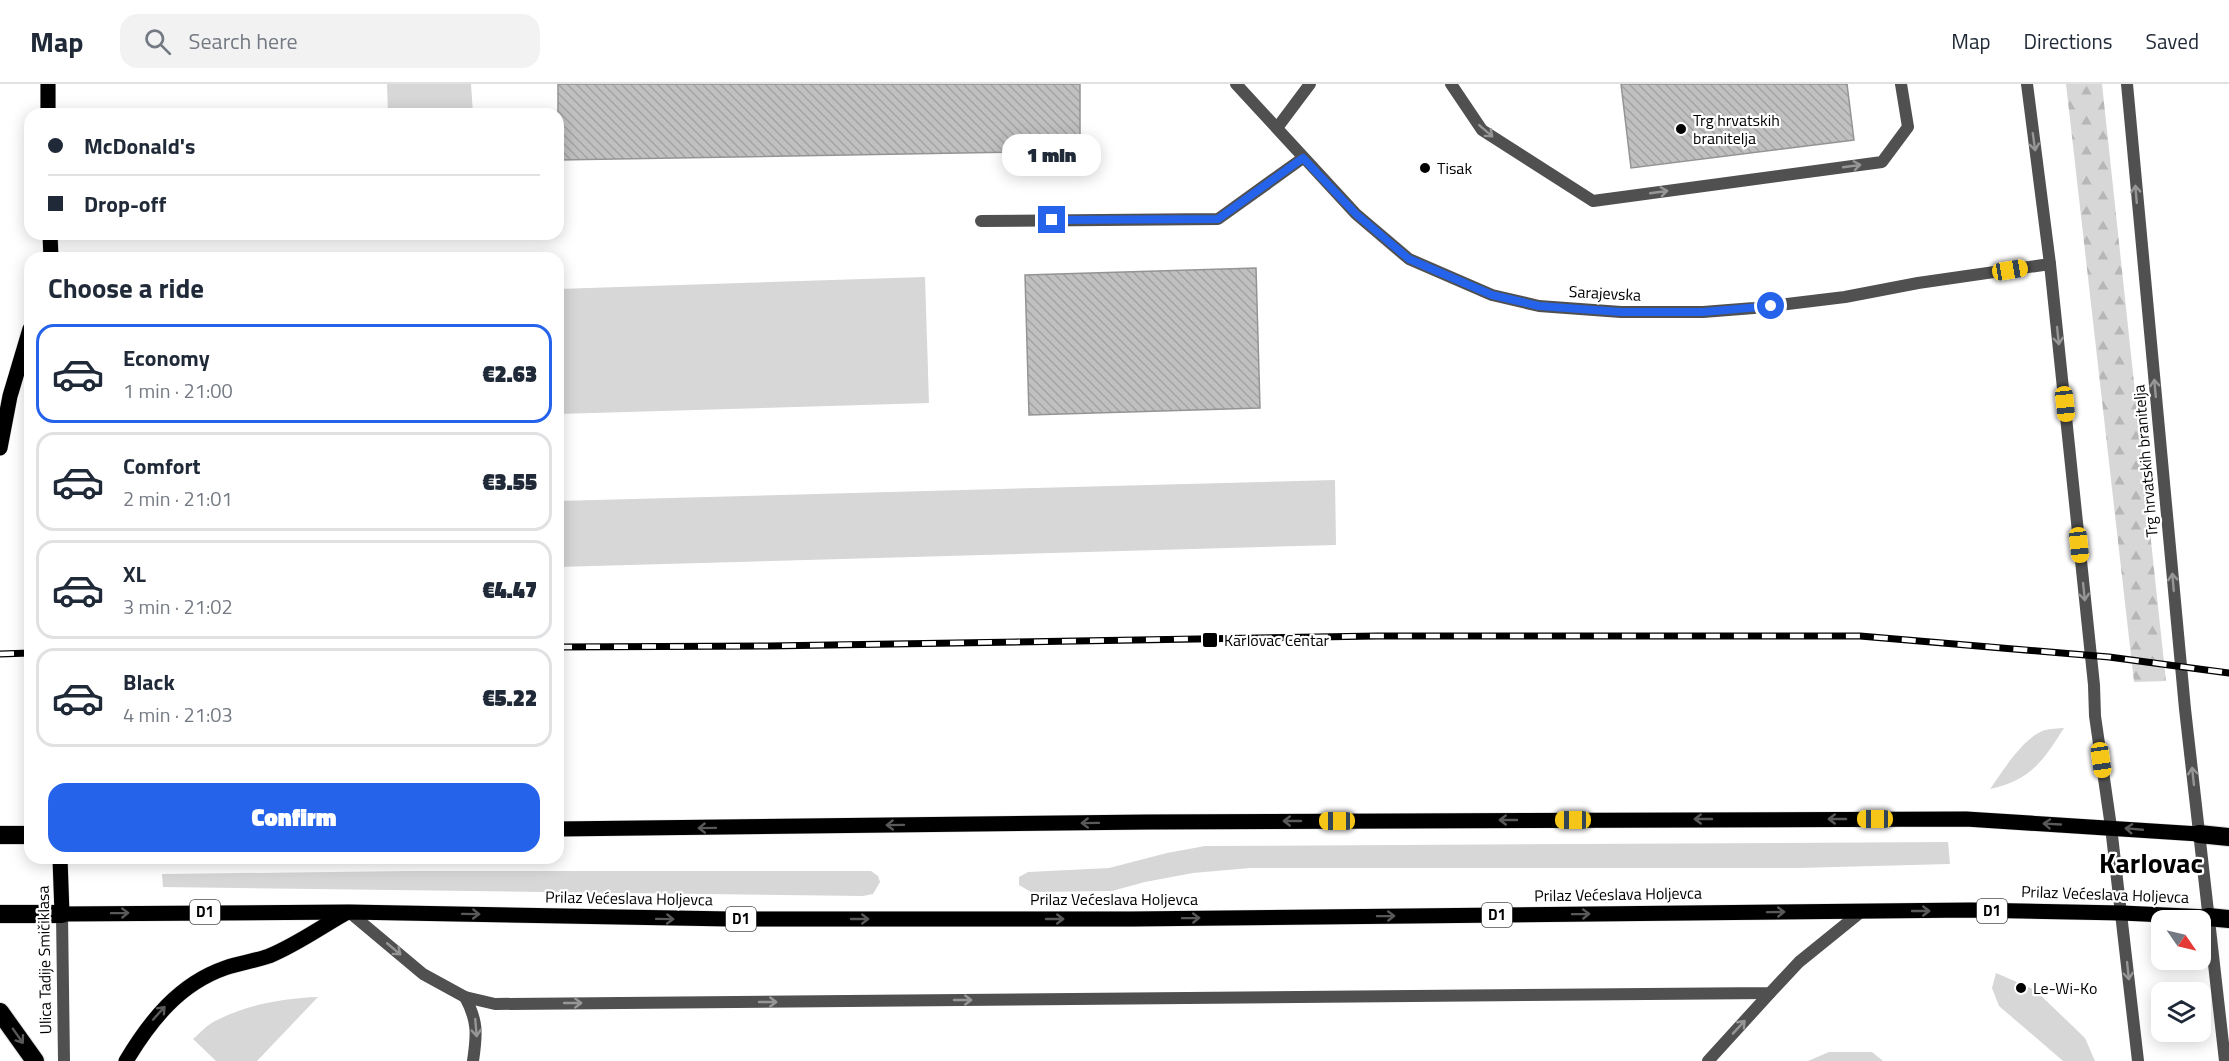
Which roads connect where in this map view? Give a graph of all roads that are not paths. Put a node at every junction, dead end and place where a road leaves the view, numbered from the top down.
1 (48, 84) edge
2 (1236, 84) edge
3 (1310, 84) edge
4 (1452, 84) edge
5 (1901, 84) edge
6 (2027, 84) edge
7 (2127, 84) edge
8 (48, 108) edge
9 (1277, 128) junction
10 (1303, 158) junction
11 (981, 221) dead end
12 (2050, 264) junction
13 (24, 349) edge
14 (0, 448) edge
15 (2111, 827) junction
16 (564, 830) edge
17 (2199, 834) junction
18 (0, 835) edge
19 (24, 835) edge
20 (2229, 837) edge
21 (60, 864) edge
22 (2207, 910) edge
23 (1862, 911) junction
24 (349, 912) junction
25 (2122, 913) junction
26 (0, 914) edge
27 (62, 914) junction
28 (2151, 914) edge
29 (2211, 917) edge
30 (2229, 919) edge
31 (2211, 942) edge
32 (1770, 993) junction
33 (465, 997) junction
34 (0, 1012) edge
35 (35, 1061) edge
36 (64, 1061) edge
37 (126, 1061) edge
38 (473, 1061) edge
39 (1708, 1061) edge
40 (2138, 1061) edge
41 (2225, 1061) edge

1 - 8 main road
2 - 9 street, Sarajevska
3 - 9 street
4 -> 5 street
6 -> 12 street
17 -> 7 street, Trg hrvatskih branitelja
9 - 10 street, Sarajevska
10 - 11 street
10 - 12 street, Sarajevska
12 -> 15 street
13 - 14 main road
15 -> 16 main road
17 -> 15 main road
15 - 25 street
17 - 20 highway
17 - 22 street, Trg hrvatskih branitelja
18 - 19 highway
21 - 27 main road, Ulica Tadije Smičiklasa
24 -> 23 main road, Prilaz Većeslava Holjevca / D1
23 -> 25 main road, Prilaz Većeslava Holjevca / D1
23 - 32 street
27 -> 24 main road, Prilaz Većeslava Holjevca / D1
24 -> 33 street
37 -> 24 main road
25 - 28 main road, Prilaz Većeslava Holjevca / D1
25 -> 40 street
26 - 27 highway, Prilaz Većeslava Holjevca / D1
27 - 36 street, Ulica Tadije Smičiklasa
29 - 30 highway, Prilaz Većeslava Holjevca / D1
31 - 41 street, Trg hrvatskih branitelja
33 -> 32 street
39 -> 32 street
33 -> 38 street
34 -> 35 highway

